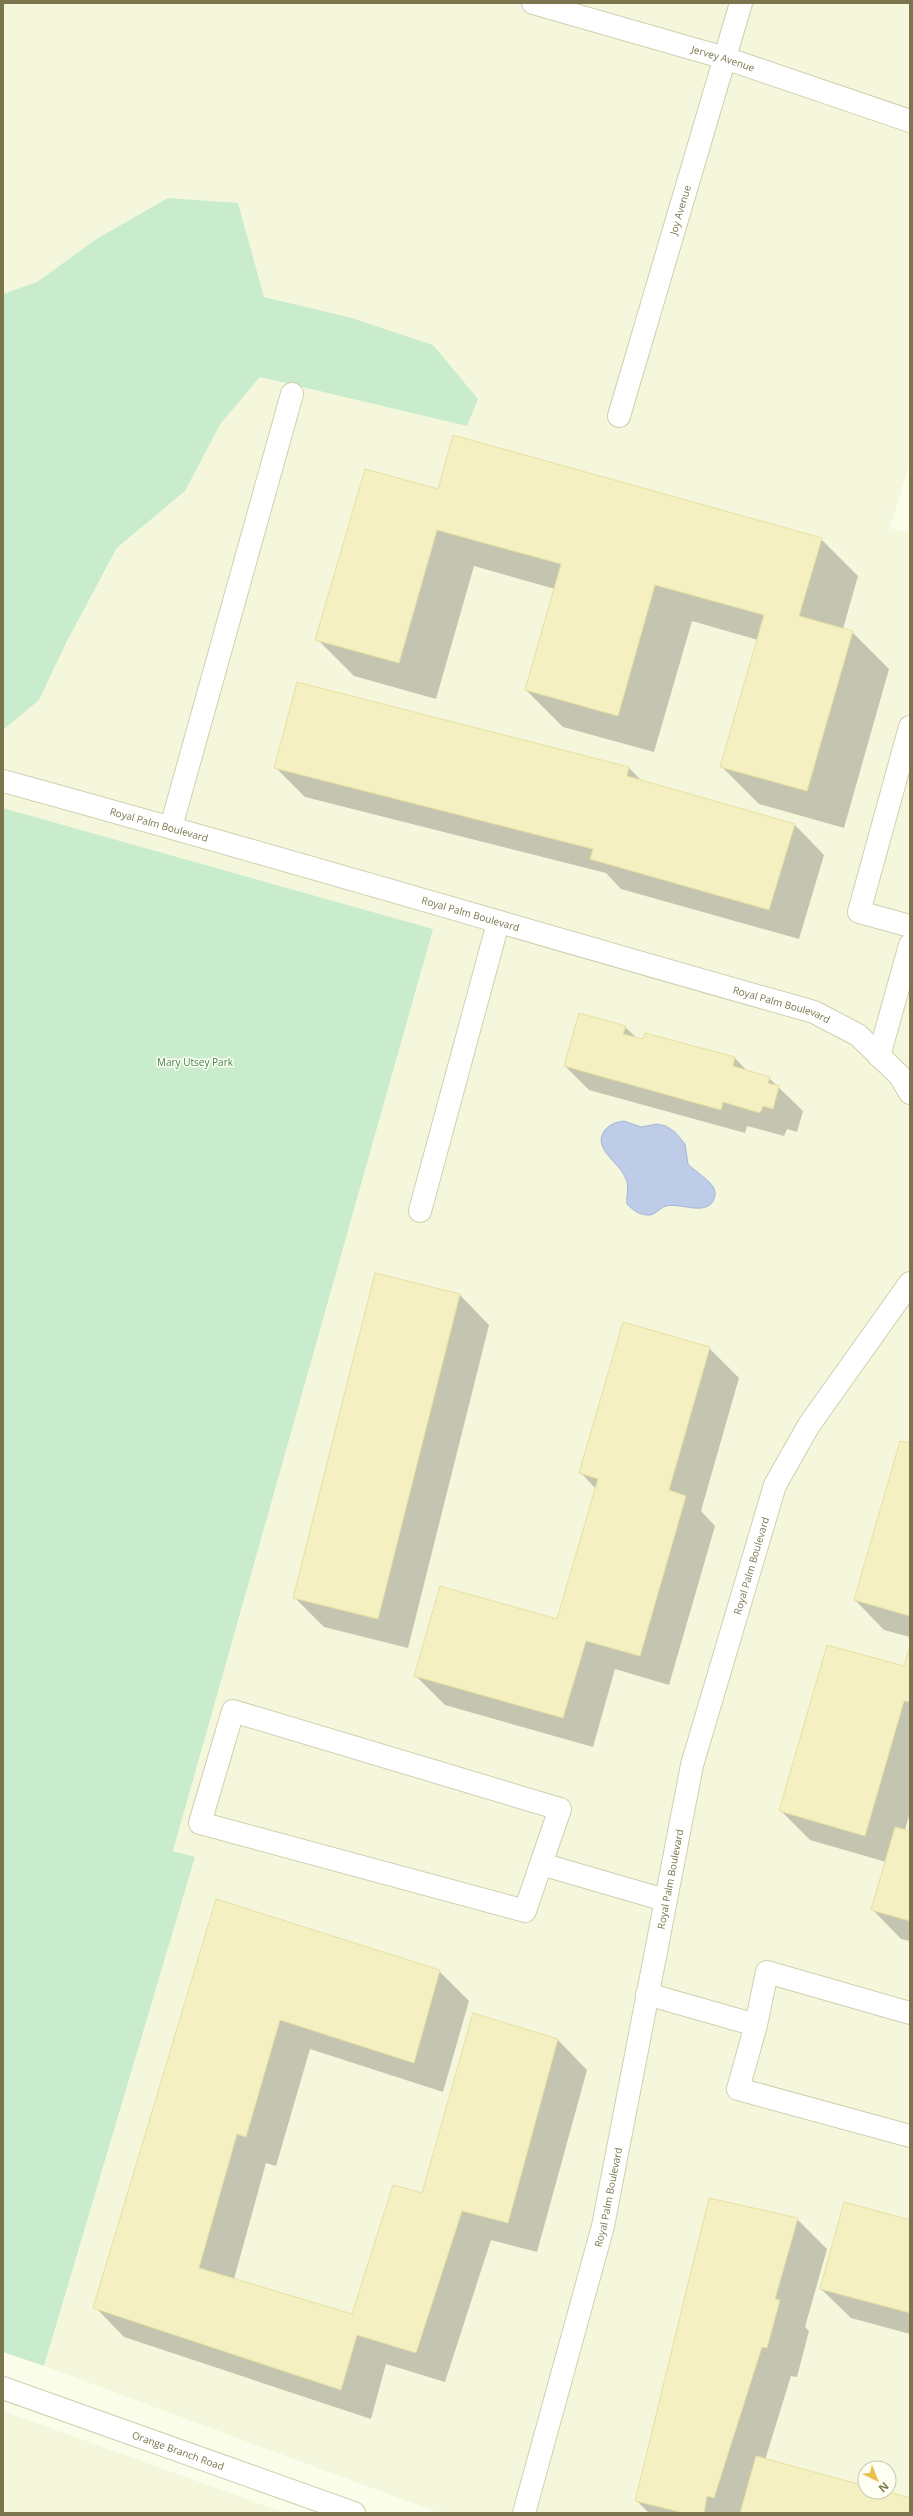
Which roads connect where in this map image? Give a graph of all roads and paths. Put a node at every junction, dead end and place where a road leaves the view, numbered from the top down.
1 (533, 3) edge
2 (741, 3) edge
3 (725, 58) junction
4 (910, 121) edge
5 (292, 394) dead end
6 (619, 416) dead end
7 (910, 727) edge
8 (3, 781) edge
9 (171, 826) junction
10 (498, 923) junction
11 (910, 926) edge
12 (910, 945) edge
13 (879, 1056) junction
14 (910, 1093) edge
15 (420, 1211) dead end
16 (910, 1283) edge
17 (541, 1864) junction
18 (666, 1900) junction
19 (647, 1994) junction
20 (910, 2013) edge
21 (756, 2025) junction
22 (910, 2136) edge
23 (3, 2388) edge
24 (354, 2513) edge
25 (524, 2513) edge

1 - 3 street, Jervey Avenue
2 - 3 street, Joy Avenue
3 - 4 street, Jervey Avenue
3 - 6 street, Joy Avenue
5 - 9 street
7 - 11 street
8 - 9 street, Royal Palm Boulevard
9 - 10 street, Royal Palm Boulevard
10 - 13 street, Royal Palm Boulevard
10 - 15 street
12 - 13 street
13 - 14 street, Royal Palm Boulevard
16 - 18 street, Royal Palm Boulevard
17 - 17 street
17 - 18 street
18 - 19 street, Royal Palm Boulevard
19 - 21 street
19 - 25 street, Royal Palm Boulevard
20 - 21 street
21 - 22 street
23 - 24 street, Orange Branch Road

